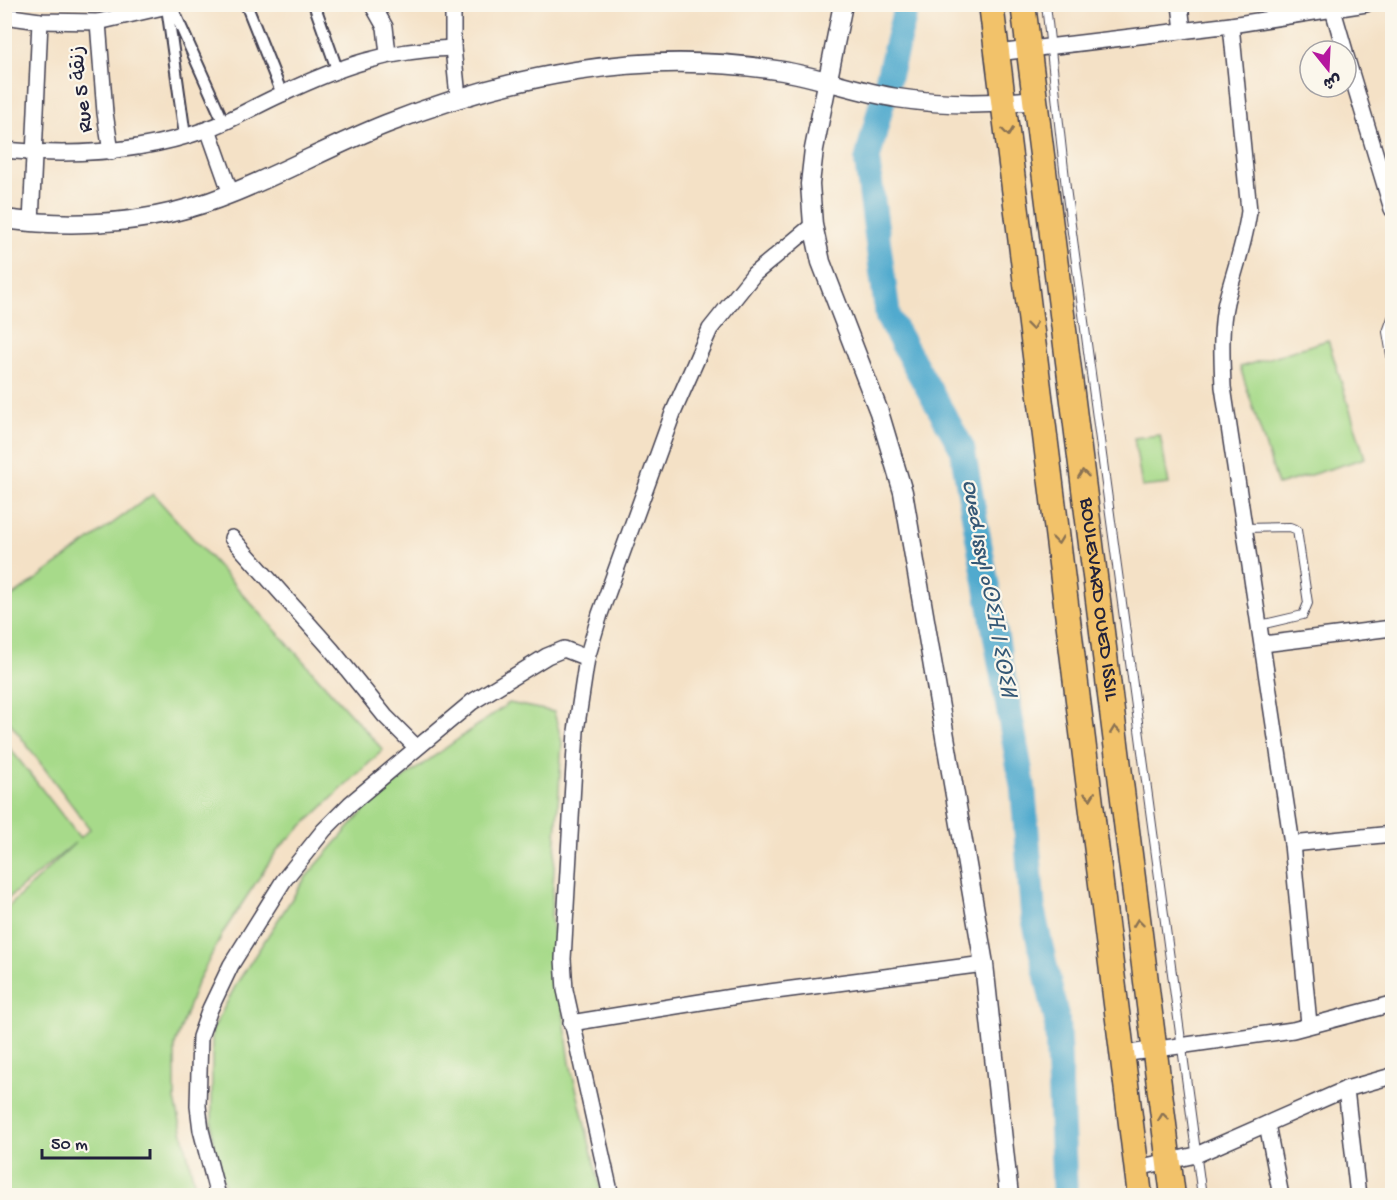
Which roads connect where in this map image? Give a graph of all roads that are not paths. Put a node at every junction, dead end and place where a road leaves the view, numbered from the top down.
1 (246, 4) edge
2 (314, 4) edge
3 (372, 4) edge
4 (453, 4) edge
5 (843, 4) edge
6 (991, 4) edge
7 (1023, 4) edge
8 (1046, 4) edge
9 (1180, 4) edge
10 (172, 6) edge
11 (1358, 6) edge
12 (1298, 10) edge
13 (1333, 10) junction
14 (4, 16) edge
15 (40, 21) junction
16 (98, 22) junction
17 (1231, 25) junction
18 (1183, 31) junction
19 (1341, 39) edge
20 (453, 48) junction
21 (1040, 50) junction
22 (997, 53) junction
23 (388, 54) junction
24 (337, 69) junction
25 (829, 80) junction
26 (282, 94) junction
27 (1358, 96) edge
28 (458, 98) junction
29 (1035, 100) junction
30 (1004, 104) junction
31 (224, 123) junction
32 (208, 129) junction
33 (185, 136) junction
34 (4, 150) edge
35 (111, 152) junction
36 (34, 153) junction
37 (231, 194) junction
38 (1392, 209) edge
39 (4, 219) edge
40 (31, 223) junction
41 (813, 225) junction
42 (1392, 318) edge
43 (1392, 361) edge
44 (1243, 528) junction
45 (231, 538) dead end
46 (1260, 625) junction
47 (1392, 628) edge
48 (1263, 644) junction
49 (587, 657) junction
50 (416, 747) junction
51 (1392, 834) edge
52 (1292, 844) junction
53 (984, 964) junction
54 (1392, 1004) edge
55 (571, 1023) junction
56 (1309, 1024) junction
57 (1181, 1045) junction
58 (1154, 1050) junction
59 (1122, 1053) junction
60 (1392, 1076) edge
61 (1346, 1089) junction
62 (1267, 1125) junction
63 (1196, 1155) junction
64 (1169, 1163) junction
65 (1137, 1168) junction
66 (218, 1196) edge
67 (611, 1196) edge
68 (1009, 1196) edge
69 (1140, 1196) edge
70 (1173, 1196) edge
71 (1202, 1196) edge
72 (1281, 1196) edge
73 (1358, 1196) edge

1 - 26 street
2 - 24 street
3 - 23 street
4 - 20 street
5 - 25 street
6 - 22 main road, BOULEVARD OUED ISSIL
7 - 21 main road, BOULEVARD OUED ISSIL
8 - 21 lane
9 - 18 street
10 - 16 street
10 - 31 street
10 - 33 street
11 - 13 street
12 - 13 street
12 - 17 street
13 - 19 street
14 - 15 street
15 - 16 street
15 - 36 street
16 - 35 street, Rue 5 زنقة
17 - 18 street
17 - 44 street
18 - 21 street
20 - 23 street
20 - 28 street
21 - 22 street
21 - 29 main road, BOULEVARD OUED ISSIL
21 - 57 lane
22 - 30 main road, BOULEVARD OUED ISSIL
23 - 24 street
24 - 26 street
25 - 28 street
25 - 30 street
25 - 41 street
26 - 31 street
27 - 38 street
28 - 37 street
29 - 30 street
58 -> 29 main road, BOULEVARD OUED ISSIL
30 -> 59 main road, BOULEVARD OUED ISSIL
31 - 32 street
32 - 33 street
32 - 37 street
33 - 35 street
34 - 36 street
35 - 36 street
36 - 40 street
37 - 40 street
39 - 40 street
41 - 49 street
41 - 53 street
42 - 43 lane
44 - 46 street
44 - 46 lane
45 - 50 street
46 - 48 street
47 - 48 street
48 - 52 street
49 - 50 street
49 - 55 street
50 - 66 street
51 - 52 street
52 - 56 street
53 - 55 street
53 - 68 street
54 - 56 street
55 - 67 street
56 - 57 street
57 - 58 street
57 - 63 lane
58 - 59 street
64 -> 58 main road, BOULEVARD OUED ISSIL
59 - 65 main road, BOULEVARD OUED ISSIL
60 - 61 street
61 - 62 street
61 - 73 street
62 - 63 street
62 - 72 street
63 - 64 street
63 - 71 lane
64 - 65 street
64 - 70 main road, BOULEVARD OUED ISSIL
65 - 69 main road, BOULEVARD OUED ISSIL

